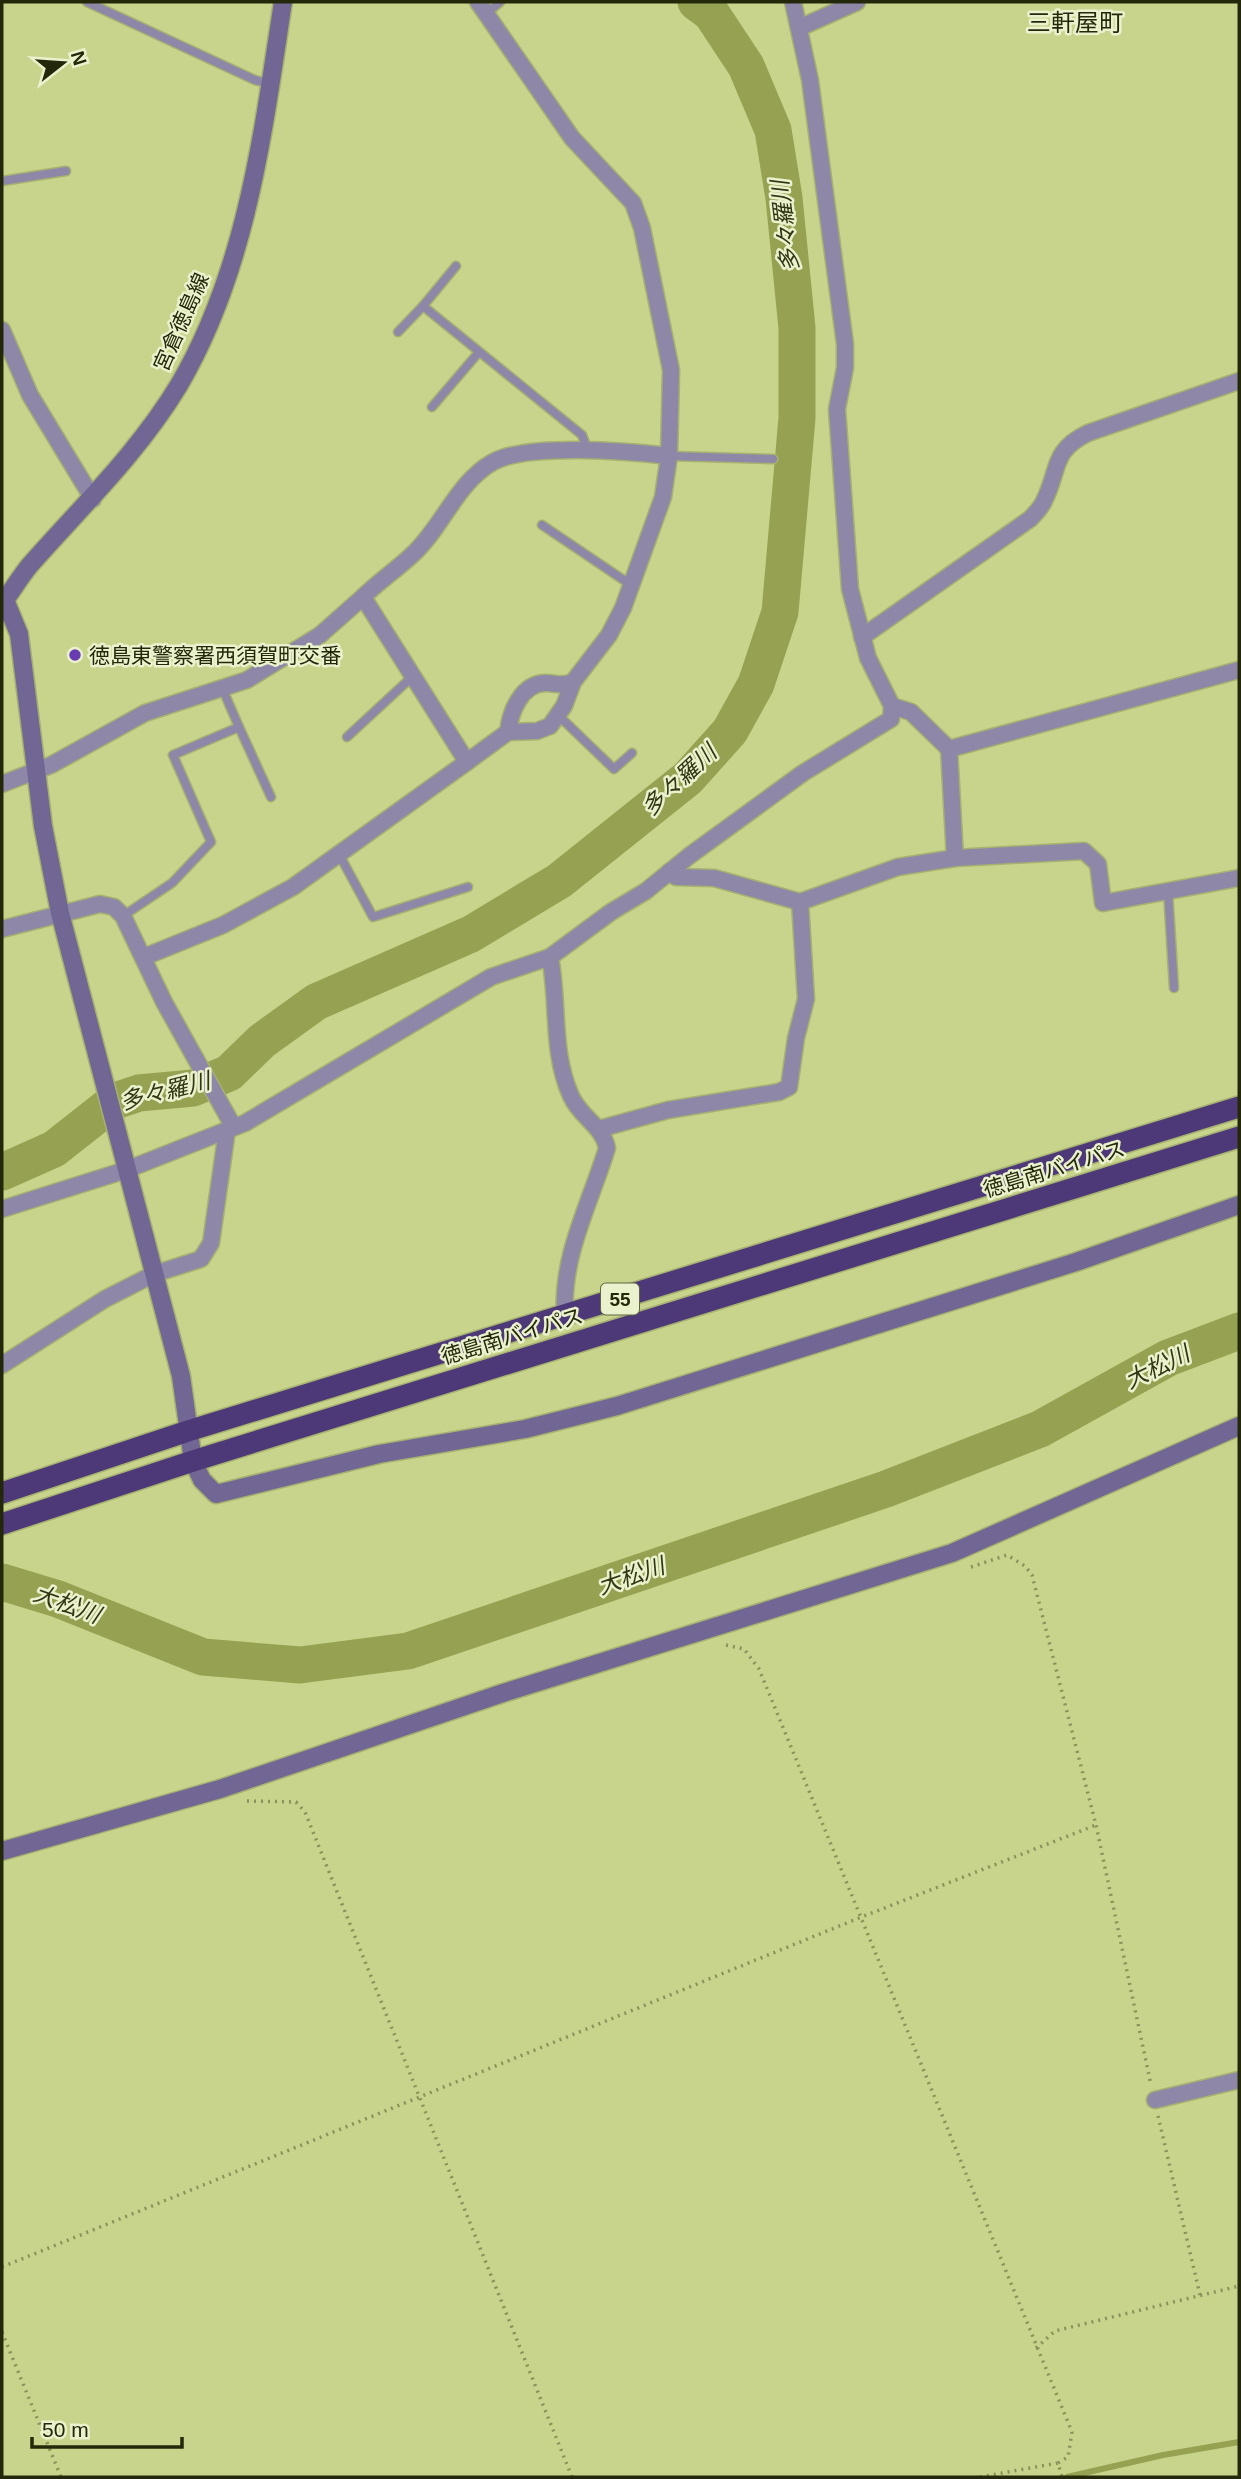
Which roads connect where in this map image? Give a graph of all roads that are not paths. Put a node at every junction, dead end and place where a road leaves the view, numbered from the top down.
1 (87, 2) edge
2 (283, 2) edge
3 (500, 2) edge
4 (793, 2) edge
5 (857, 2) edge
6 (482, 8) edge
7 (799, 27) junction
8 (271, 84) junction
9 (65, 172) dead end
10 (2, 181) edge
11 (456, 266) dead end
12 (424, 306) junction
13 (2, 330) edge
14 (398, 332) dead end
15 (479, 352) junction
16 (1239, 380) edge
17 (432, 407) dead end
18 (588, 451) junction
19 (669, 456) junction
20 (774, 458) dead end
21 (93, 499) junction
22 (542, 525) dead end
23 (631, 584) junction
24 (363, 597) junction
25 (3, 602) edge
26 (862, 637) junction
27 (1239, 670) edge
28 (412, 676) junction
29 (573, 682) junction
30 (223, 690) junction
31 (892, 706) junction
32 (559, 716) junction
33 (239, 727) junction
34 (508, 732) junction
35 (347, 737) dead end
36 (948, 749) junction
37 (632, 753) dead end
38 (467, 762) junction
39 (35, 772) junction
40 (2, 784) edge
41 (271, 797) dead end
42 (340, 856) junction
43 (955, 858) junction
44 (669, 872) junction
45 (1239, 878) edge
46 (468, 887) dead end
47 (1168, 891) junction
48 (800, 902) junction
49 (61, 913) junction
50 (123, 916) junction
51 (2, 929) edge
52 (144, 957) junction
53 (550, 957) junction
54 (1174, 988) dead end
55 (1239, 1107) edge
56 (230, 1128) junction
57 (598, 1129) junction
58 (1239, 1137) edge
59 (127, 1170) junction
60 (1239, 1205) edge
61 (2, 1209) edge
62 (154, 1274) junction
63 (565, 1316) junction
64 (2, 1365) edge
65 (1238, 1429) edge
66 (188, 1431) junction
67 (193, 1461) junction
68 (6, 1487) edge
69 (2, 1524) edge
70 (2, 1851) edge
71 (1239, 2080) edge
72 (1155, 2100) road end

1 - 8 lane
2 - 8 street, 宮倉徳島線
3 - 6 lane
4 - 7 street
5 - 7 street
6 - 19 street
7 - 26 street
8 - 21 street, 宮倉徳島線
9 - 10 lane
11 - 12 lane
12 - 14 lane
12 - 15 lane
13 - 21 street
15 - 17 lane
15 - 18 lane
16 - 26 street
18 - 19 street
18 - 24 street
19 - 20 lane
19 - 23 street
21 - 25 street, 宮倉徳島線
22 - 23 lane
23 - 29 street
24 - 28 street
24 - 30 street
25 - 39 street
26 - 31 street
27 - 36 street
28 - 35 lane
28 - 38 street
29 - 32 street
29 - 34 street
30 - 33 lane
30 - 39 street
31 - 36 street
31 - 44 street
32 - 34 street
32 - 37 lane
33 - 41 lane
33 - 50 lane
34 - 38 street
36 - 43 street
38 - 42 street
39 - 40 street
39 - 49 street
42 - 46 lane
42 - 52 street
43 - 47 street
43 - 48 street
44 - 48 street
44 - 53 street
45 - 47 street
47 - 54 lane
48 - 57 street
49 - 50 street
49 - 51 street
49 - 59 street
50 - 52 street
52 - 56 street
53 - 56 street
53 - 57 street
55 - 63 highway, 徳島南バイパス / 55
56 - 59 street
56 - 62 street
57 - 63 street
58 - 67 highway, 徳島南バイパス / 55
59 - 61 street
59 - 62 street
60 - 67 street
62 - 64 street
62 - 66 street
63 - 66 highway, 徳島南バイパス / 55
65 - 70 street
66 - 67 street
66 - 68 highway, 徳島南バイパス / 55
67 - 69 highway, 徳島南バイパス / 55
71 - 72 street

